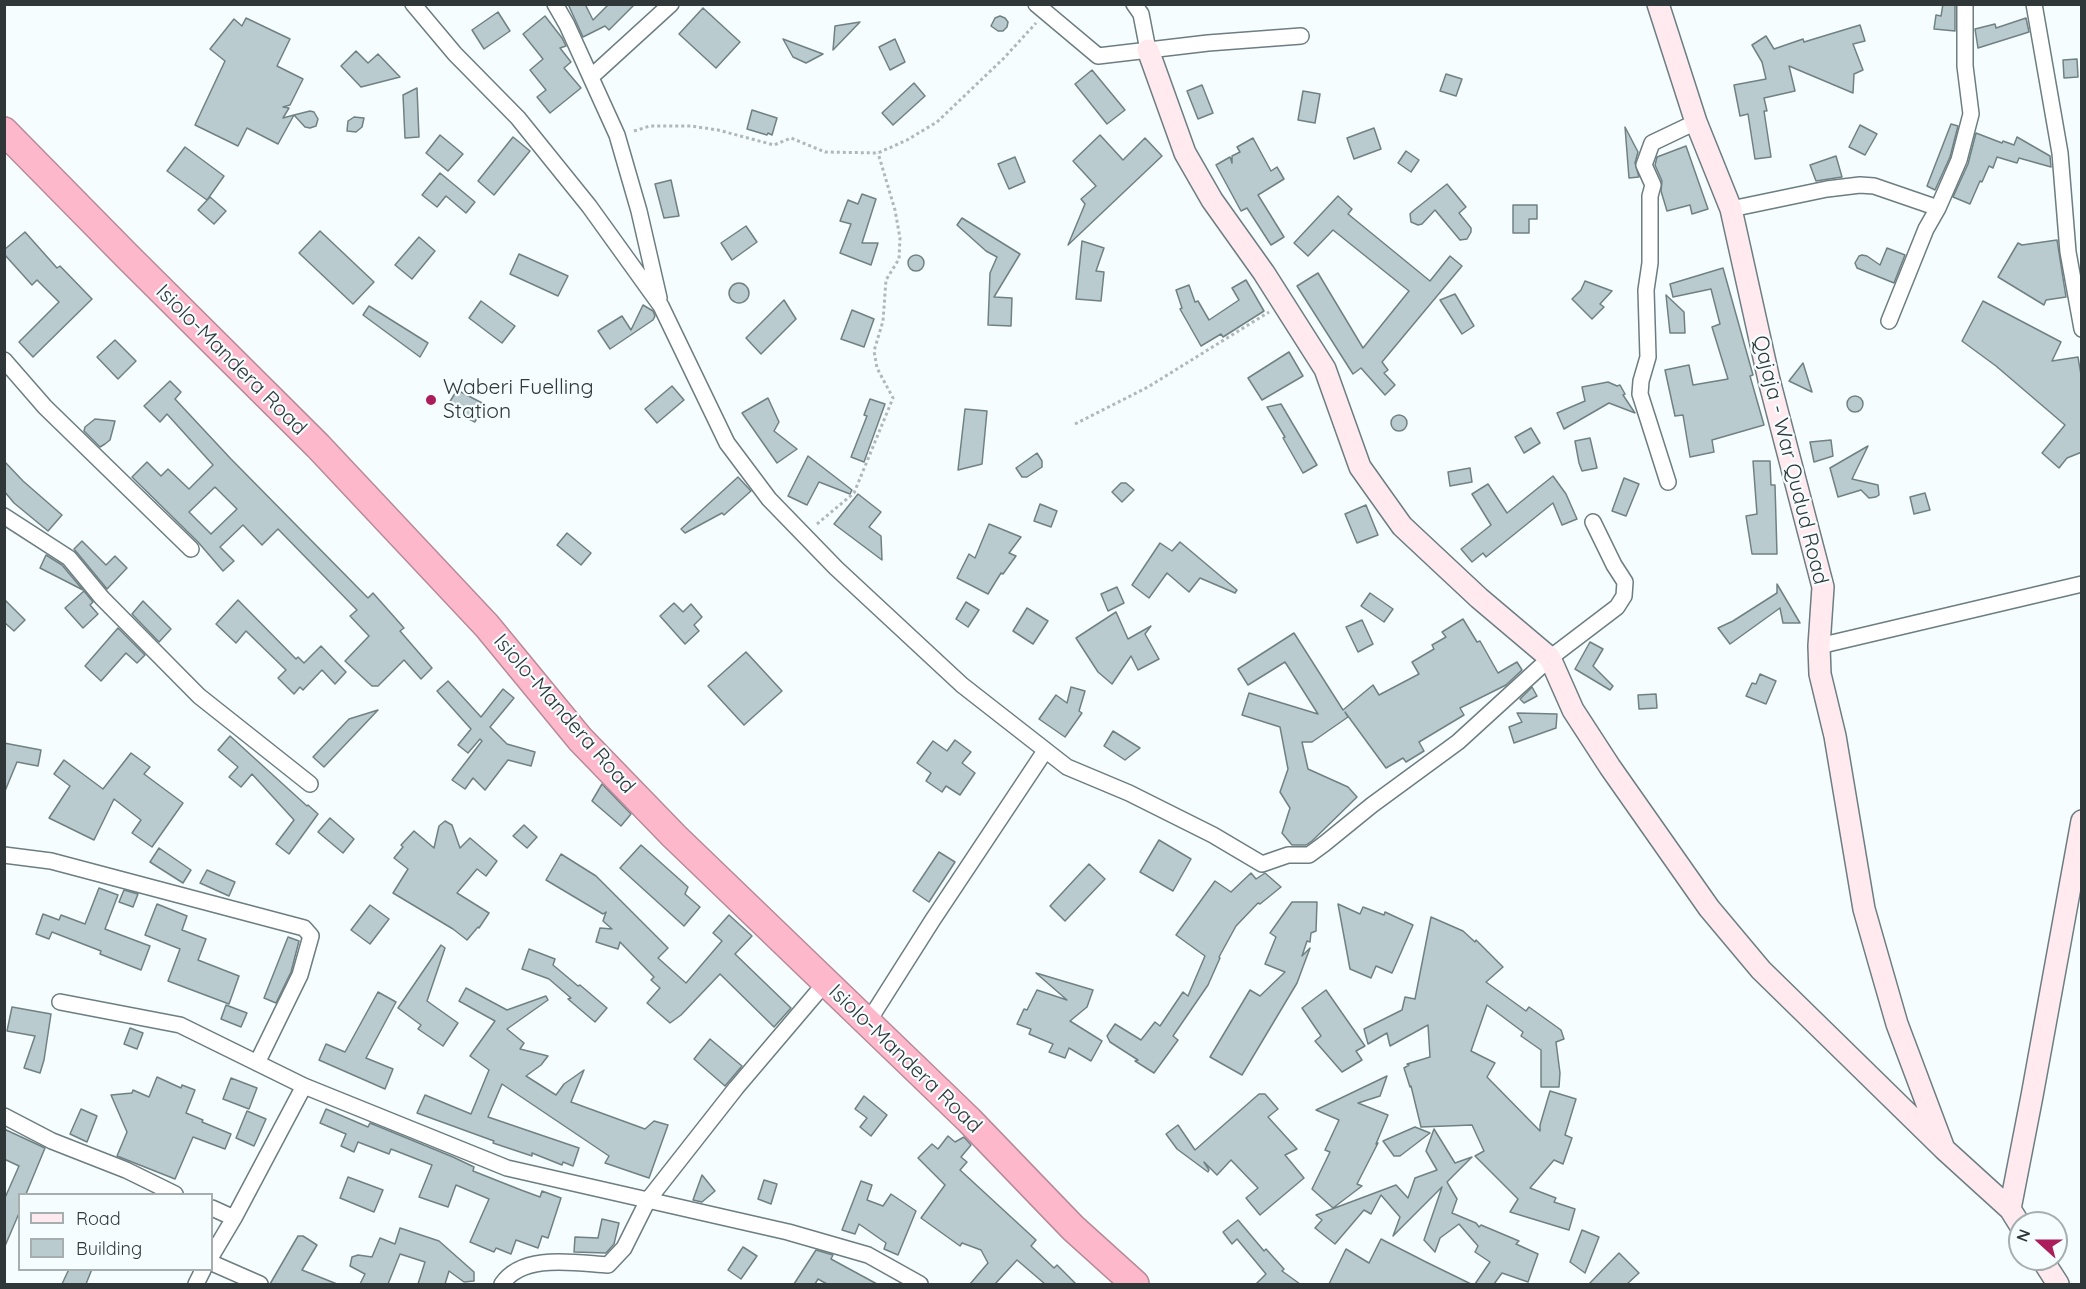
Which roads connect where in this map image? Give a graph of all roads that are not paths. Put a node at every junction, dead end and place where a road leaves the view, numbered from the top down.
1 (413, 4) edge
2 (555, 4) edge
3 (671, 4) edge
4 (1134, 4) edge
5 (1658, 4) edge
6 (1965, 4) edge
7 (2034, 4) edge
8 (1040, 9) edge
9 (1301, 36) dead end
10 (1148, 50) junction
11 (591, 77) junction
12 (1696, 122) junction
13 (4, 131) edge
14 (1938, 208) junction
15 (1731, 209) junction
16 (661, 306) junction
17 (1889, 321) dead end
18 (2082, 329) edge
19 (4, 360) edge
20 (1668, 482) dead end
21 (4, 516) edge
22 (1593, 522) dead end
23 (191, 549) dead end
24 (2082, 584) edge
25 (1819, 646) junction
26 (1550, 658) junction
27 (1045, 751) junction
28 (310, 784) dead end
29 (2082, 821) edge
30 (4, 855) edge
31 (825, 981) junction
32 (60, 1002) dead end
33 (868, 1022) junction
34 (257, 1063) junction
35 (304, 1086) junction
36 (4, 1116) edge
37 (1944, 1149) junction
38 (173, 1193) edge
39 (648, 1200) junction
40 (213, 1208) edge
41 (2009, 1211) edge
42 (2016, 1211) edge
43 (234, 1218) junction
44 (213, 1253) edge
45 (213, 1263) edge
46 (2050, 1271) edge
47 (260, 1284) edge
48 (502, 1284) edge
49 (920, 1284) edge
50 (1134, 1284) edge
51 (2058, 1284) edge

1 - 16 street
2 - 11 street
3 - 11 street
4 - 10 street
5 - 12 street, Qajaja - War Qudud Road
6 - 14 street
7 - 18 street
8 - 10 street
9 - 10 street
10 - 26 street
11 - 16 street
12 - 15 street, Qajaja - War Qudud Road
12 - 20 street
13 - 31 highway, Isiolo-Mandera Road
14 - 15 street
14 - 17 street
15 - 25 street, Qajaja - War Qudud Road
16 - 27 street
19 - 23 street
21 - 28 street
22 - 26 street
24 - 25 street
25 - 37 street, Qajaja - War Qudud Road
26 - 27 street
26 - 37 street
27 - 33 street
29 - 42 street
30 - 34 street
31 - 33 highway, Isiolo-Mandera Road
31 - 39 street
32 - 34 street
33 - 50 highway, Isiolo-Mandera Road
34 - 35 street
35 - 39 street
35 - 43 street
36 - 38 street
37 - 41 street, Qajaja - War Qudud Road
39 - 48 street
39 - 49 street
40 - 43 street
43 - 44 street
45 - 47 street
46 - 51 street

